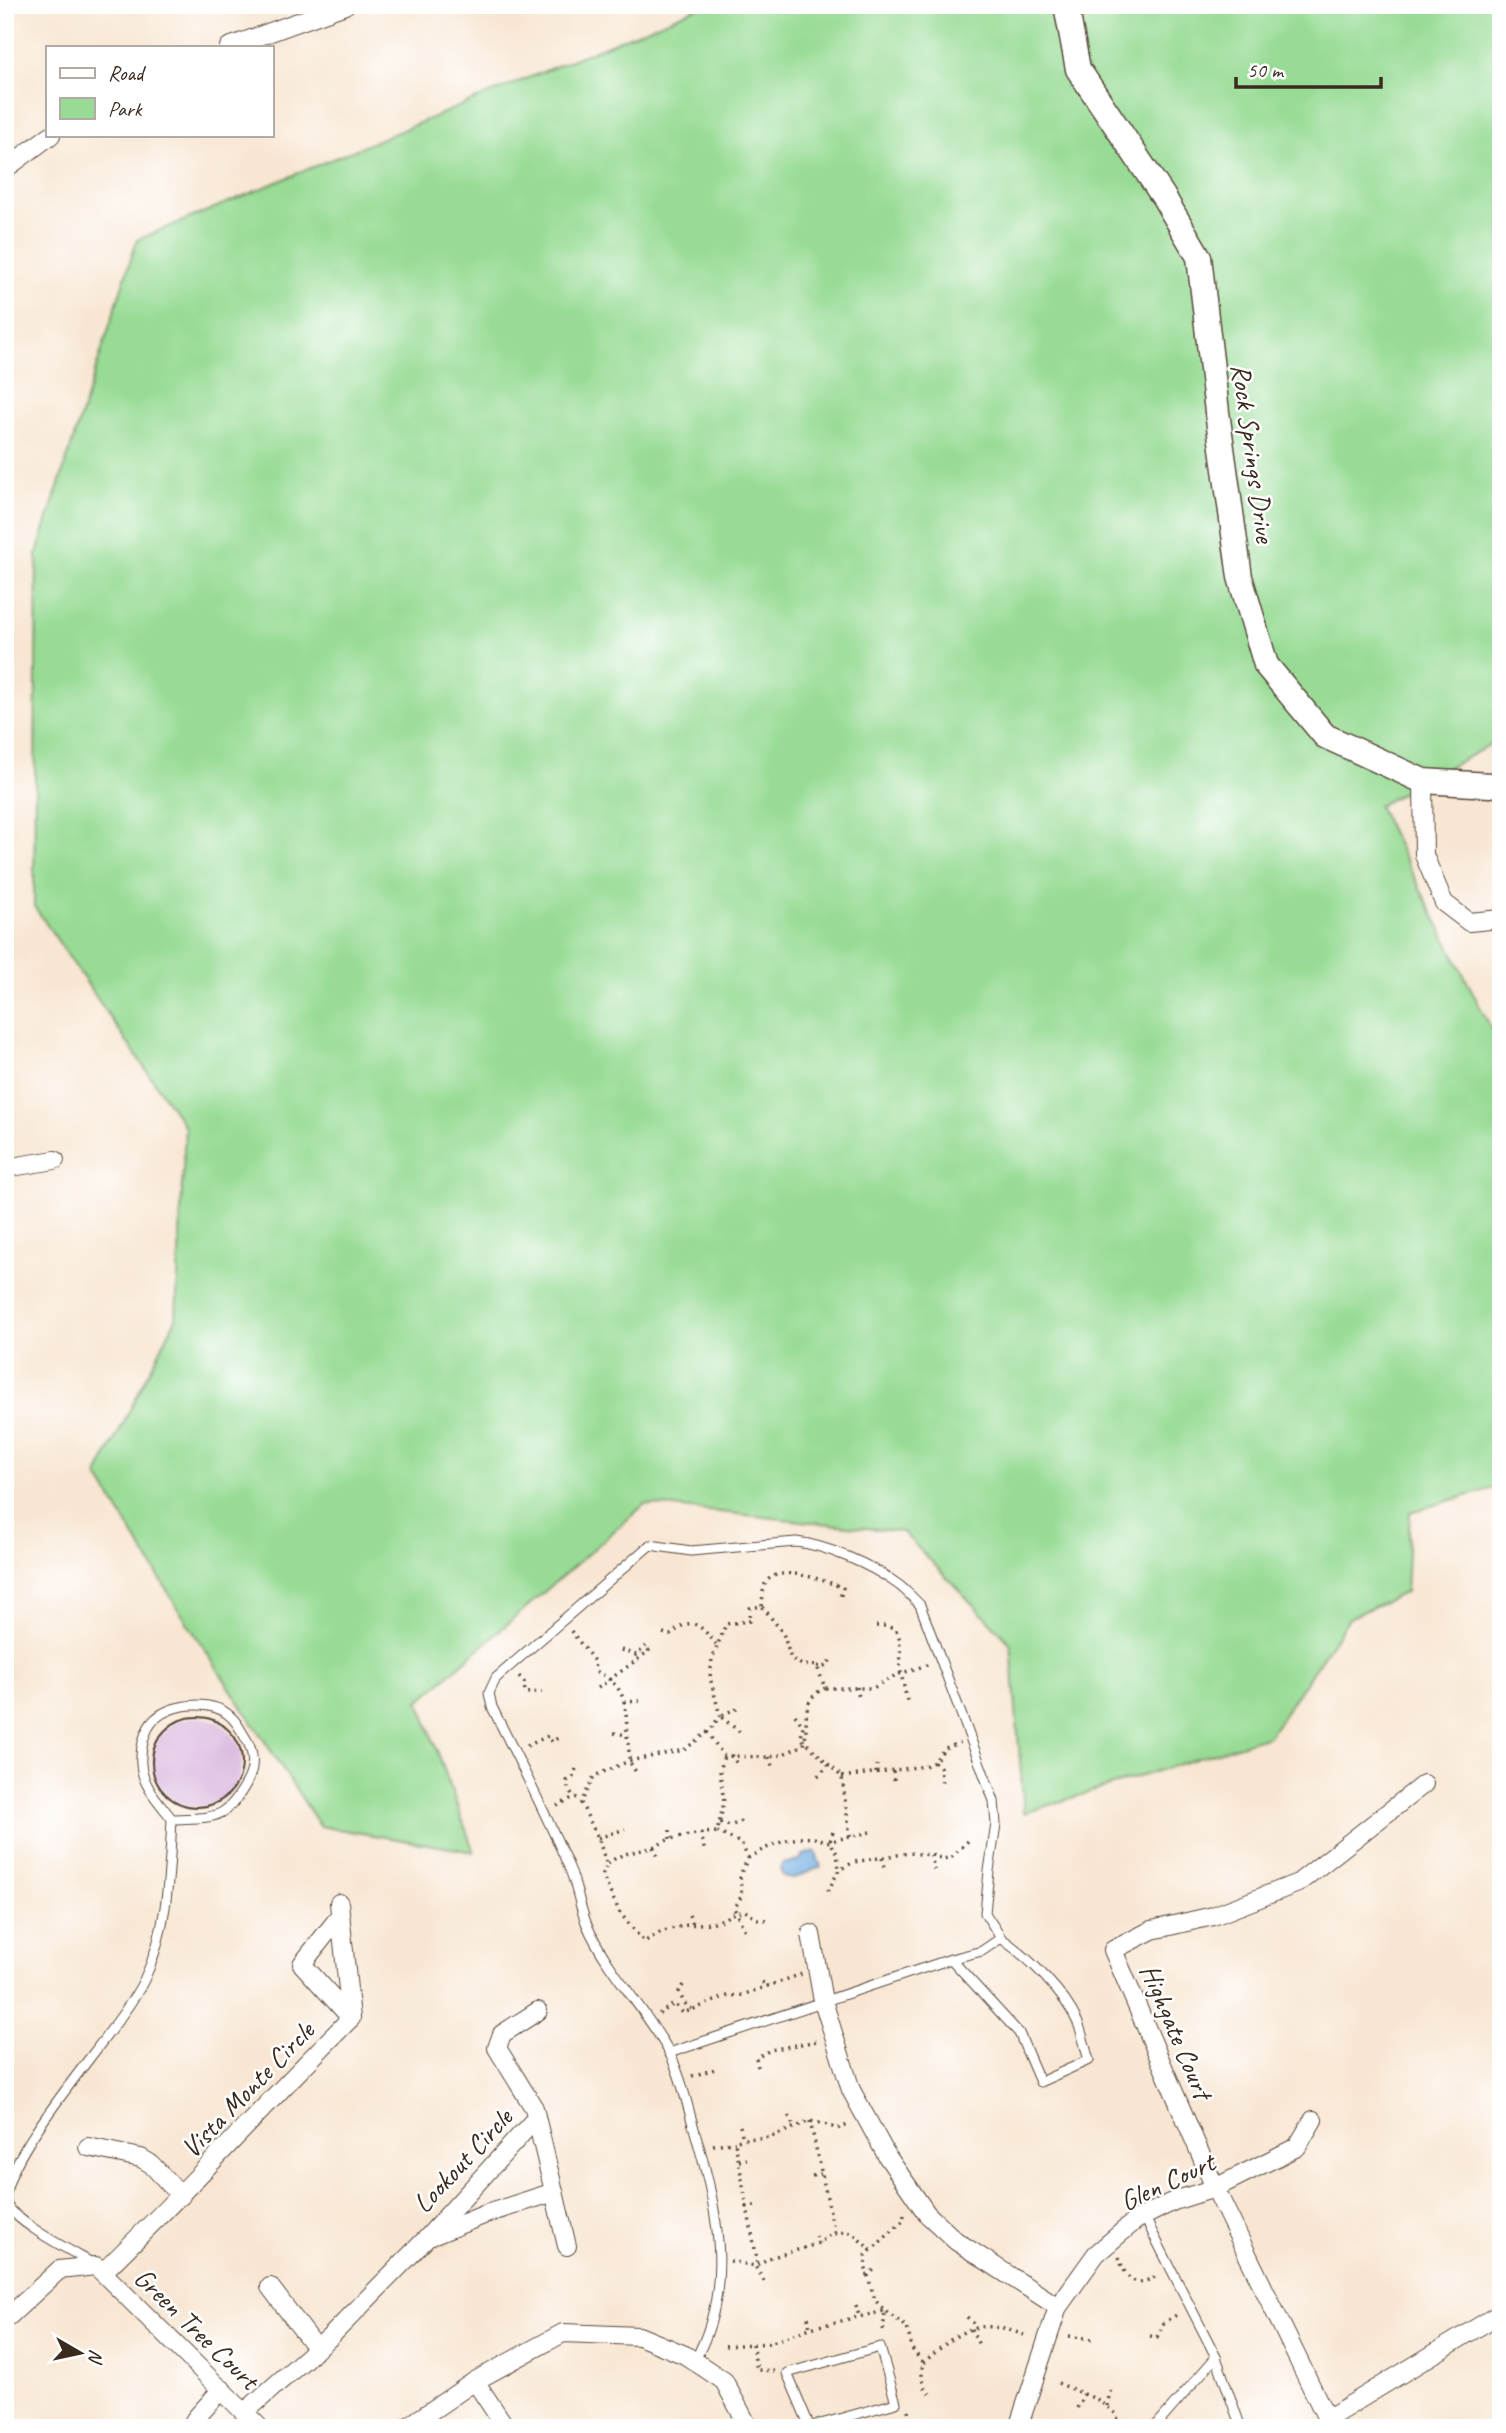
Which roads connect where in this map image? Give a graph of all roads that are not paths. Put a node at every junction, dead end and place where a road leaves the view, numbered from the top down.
1 (345, 5) edge
2 (1066, 5) edge
3 (232, 46) edge
4 (50, 136) edge
5 (5, 169) edge
6 (1423, 781) junction
7 (1501, 783) edge
8 (1501, 919) edge
9 (55, 1160) dead end
10 (5, 1168) edge
11 (1424, 1784) dead end
12 (172, 1819) junction
13 (811, 1934) dead end
14 (1002, 1938) junction
15 (951, 1959) junction
16 (823, 2001) junction
17 (538, 2011) dead end
18 (351, 2018) junction
19 (669, 2053) junction
20 (536, 2118) junction
21 (1313, 2120) dead end
22 (88, 2147) dead end
23 (1215, 2188) junction
24 (554, 2192) junction
25 (181, 2196) junction
26 (1144, 2216) junction
27 (426, 2239) junction
28 (567, 2246) dead end
29 (99, 2269) junction
30 (270, 2287) dead end
31 (1058, 2307) junction
32 (1501, 2313) edge
33 (5, 2320) edge
34 (317, 2349) junction
35 (1216, 2357) junction
36 (694, 2362) junction
37 (475, 2381) junction
38 (222, 2389) junction
39 (245, 2412) junction
40 (191, 2424) edge
41 (1240, 2424) edge
42 (808, 2427) edge
43 (260, 2428) edge
44 (406, 2428) edge
45 (506, 2428) edge
46 (749, 2428) edge
47 (1018, 2428) edge
48 (1154, 2428) edge
49 (1231, 2428) edge

1 - 3 street
2 - 6 street, Rock Springs Drive
4 - 5 street
6 - 7 street, Rock Springs Drive
6 - 8 street
9 - 10 street
11 - 23 street, Highgate Court
12 - 12 lane
12 - 29 lane
13 - 16 street
14 - 15 lane
14 - 15 lane
14 - 19 lane
15 - 16 lane
16 - 19 lane
16 - 31 street
17 - 20 street, Lookout Circle
18 - 18 street, Vista Monte Circle
18 - 25 street, Vista Monte Circle
19 - 36 lane
20 - 24 street, Lookout Circle
20 - 27 street, Lookout Circle
21 - 23 street, Glen Court
22 - 25 street, Vista Monte Circle
23 - 26 street, Glen Court
23 - 32 street, Highgate Court
24 - 27 street, Lookout Circle
24 - 28 street, Lookout Circle
25 - 29 street, Vista Monte Circle
26 - 31 street, Glen Court
26 - 35 lane
27 - 34 street, Lookout Circle
29 - 33 street
29 - 38 street, Green Tree Court
30 - 34 street
31 - 47 street, Glen Court
34 - 39 street, Lookout Circle
35 - 41 lane
35 - 48 lane
36 - 37 street
36 - 46 street
37 - 44 street
37 - 45 street
38 - 39 street, Green Tree Court
38 - 40 street
39 - 43 street, Green Tree Court
41 - 49 lane
42 - 42 lane

